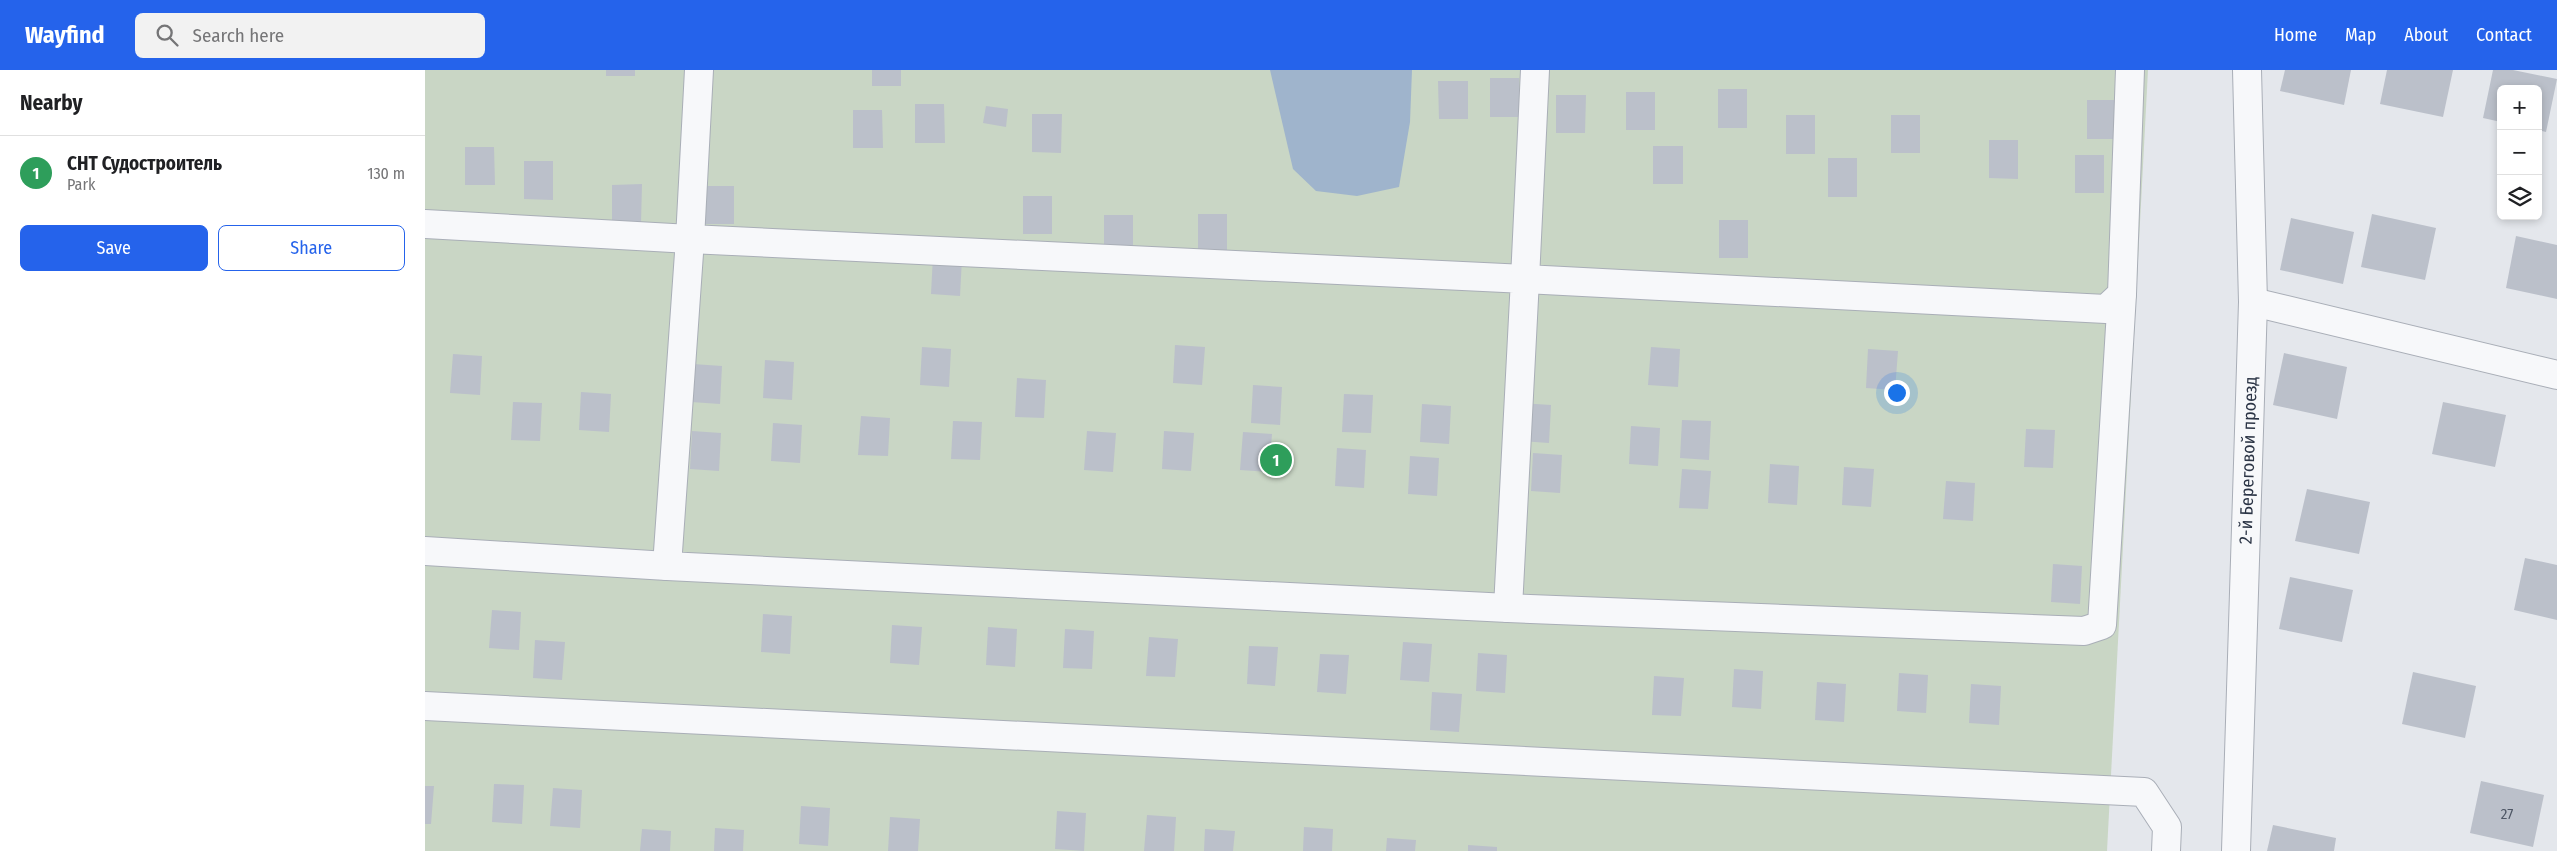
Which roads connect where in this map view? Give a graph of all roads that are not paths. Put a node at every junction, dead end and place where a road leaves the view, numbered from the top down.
1 (699, 70) edge
2 (1535, 70) edge
3 (2130, 70) edge
4 (2247, 70) edge
5 (425, 224) edge
6 (689, 239) junction
7 (1525, 279) junction
8 (2122, 294) junction
9 (2253, 302) junction
10 (2557, 375) edge
11 (425, 551) edge
12 (667, 566) junction
13 (1509, 608) junction
14 (425, 706) edge
15 (2165, 851) edge
16 (2236, 851) edge

1 - 6 street
2 - 7 street
3 - 8 street
4 - 9 street, 2-й Береговой проезд
5 - 6 street
6 - 7 street
6 - 12 street
7 - 8 street
7 - 13 street
8 - 13 street
9 - 10 street
9 - 16 street, 2-й Береговой проезд
11 - 12 street
12 - 13 street
14 - 15 street

